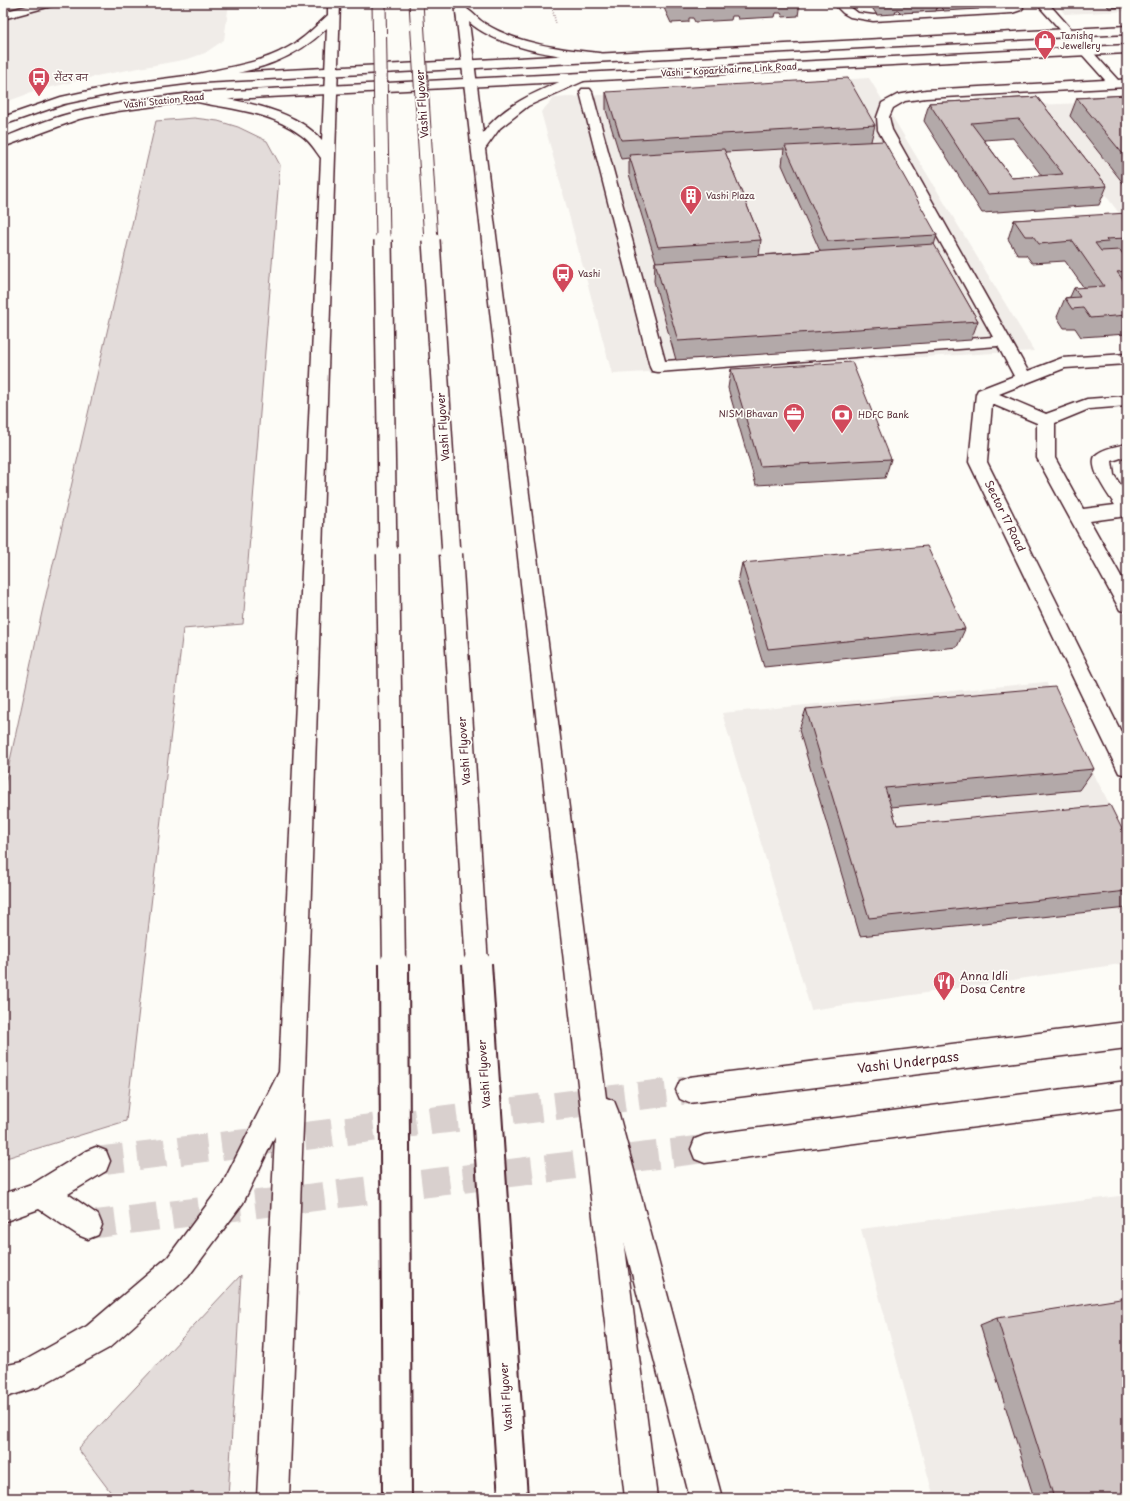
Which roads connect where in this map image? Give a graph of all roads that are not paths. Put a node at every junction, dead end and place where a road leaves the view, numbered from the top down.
1 (51, 3) edge
2 (334, 3) edge
3 (379, 3) edge
4 (416, 3) edge
5 (839, 3) edge
6 (1015, 3) edge
7 (1042, 3) edge
8 (461, 6) edge
9 (3, 16) edge
10 (333, 16) junction
11 (1127, 30) edge
12 (1069, 33) junction
13 (1127, 49) edge
14 (1085, 51) junction
15 (599, 57) junction
16 (469, 73) junction
17 (193, 79) junction
18 (331, 81) junction
19 (1121, 84) edge
20 (584, 85) junction
21 (192, 97) junction
22 (3, 121) edge
23 (3, 143) edge
24 (478, 150) junction
25 (328, 158) junction
26 (1002, 341) junction
27 (1127, 359) edge
28 (1024, 378) junction
29 (984, 394) junction
30 (1127, 401) edge
31 (1046, 420) junction
32 (1127, 450) edge
33 (1127, 510) edge
34 (1078, 516) junction
35 (1127, 606) edge
36 (1127, 766) edge
37 (1127, 1034) edge
38 (586, 1044) junction
39 (292, 1073) junction
40 (689, 1090) tunnel mouth
41 (1127, 1094) edge
42 (705, 1149) tunnel mouth
43 (96, 1161) tunnel mouth
44 (42, 1194) junction
45 (3, 1208) edge
46 (88, 1225) tunnel mouth
47 (3, 1382) edge
48 (273, 1498) edge
49 (397, 1498) edge
50 (513, 1498) edge
51 (641, 1498) edge
52 (706, 1498) edge

1 - 9 main road
2 - 10 main road
3 - 49 main road, bridge
4 - 50 main road, Vashi Flyover, bridge
5 - 6 main road
7 - 12 main road
8 - 15 main road
8 - 16 main road
10 - 17 main road
10 - 18 main road
11 - 12 main road, Vashi - Koparkhairne Link Road
12 - 14 main road
12 - 15 main road, Vashi - Koparkhairne Link Road
13 - 14 main road, Vashi - Koparkhairne Link Road
14 - 19 main road
14 - 20 main road, Vashi - Koparkhairne Link Road
15 - 16 main road, Vashi - Koparkhairne Link Road
16 - 18 main road, Vashi - Koparkhairne Link Road
16 - 18 main road, Vashi - Koparkhairne Link Road
16 - 20 main road, Vashi - Koparkhairne Link Road
16 - 24 main road
17 - 18 main road, Vashi Station Road
17 - 22 main road, Vashi Station Road
18 - 21 main road, Vashi Station Road
18 - 25 main road
19 - 26 main road
20 - 24 main road
20 - 26 main road
21 - 23 main road, Vashi Station Road
21 - 25 main road
24 - 38 main road
25 - 39 main road
26 - 28 main road
27 - 28 main road
28 - 29 main road
29 - 31 main road
29 - 36 main road, Sector 17 Road
30 - 31 main road
31 - 34 main road
32 - 33 main road
33 - 34 main road
34 - 35 main road
37 - 40 main road, Vashi Underpass
38 - 51 main road
38 - 52 main road
39 - 47 main road
39 - 48 main road
41 - 42 main road
43 - 44 main road
44 - 45 main road
44 - 46 main road

